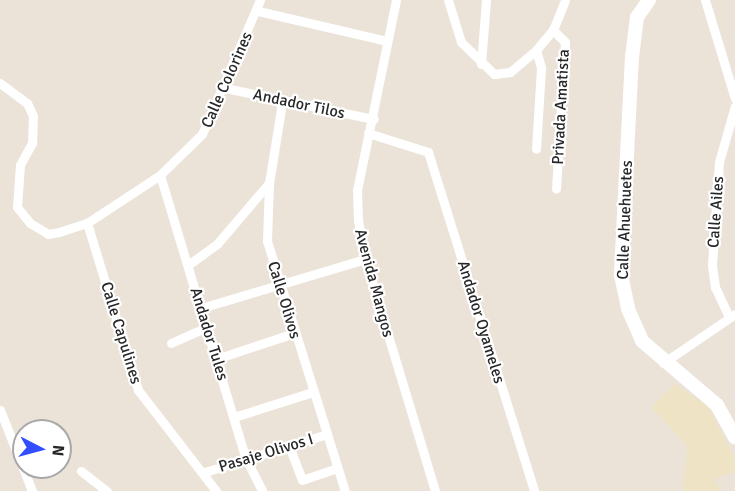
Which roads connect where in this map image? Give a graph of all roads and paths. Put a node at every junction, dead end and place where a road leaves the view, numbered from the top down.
1 (260, 0) edge
2 (396, 0) edge
3 (448, 0) edge
4 (486, 0) edge
5 (565, 0) edge
6 (639, 0) edge
7 (649, 0) edge
8 (705, 0) edge
9 (258, 11) junction
10 (637, 17) junction
11 (553, 30) junction
12 (387, 41) junction
13 (536, 50) junction
14 (481, 64) junction
15 (0, 82) edge
16 (225, 88) junction
17 (735, 99) edge
18 (282, 103) junction
19 (735, 106) edge
20 (374, 119) junction
21 (368, 133) junction
22 (536, 149) dead end
23 (160, 176) junction
24 (269, 183) junction
25 (556, 189) dead end
26 (87, 223) junction
27 (365, 259) junction
28 (188, 265) junction
29 (279, 285) junction
30 (201, 308) junction
31 (732, 316) edge
32 (207, 327) junction
33 (294, 333) junction
34 (171, 343) dead end
35 (216, 359) junction
36 (663, 363) junction
37 (313, 392) junction
38 (0, 410) edge
39 (234, 417) junction
40 (9, 430) junction
41 (327, 434) junction
42 (0, 436) edge
43 (735, 437) edge
44 (289, 446) junction
45 (246, 459) junction
46 (337, 468) junction
47 (81, 471) dead end
48 (205, 472) junction
49 (32, 491) edge
50 (106, 491) edge
51 (216, 491) edge
52 (262, 491) edge
53 (345, 491) edge
54 (435, 491) edge
55 (534, 491) edge

1 - 9 street, Calle Colorines
2 - 12 street, Avenida Mangos
3 - 14 street
4 - 14 street
5 - 11 street
6 - 10 street
7 - 10 main road
8 - 17 street
9 - 12 street
9 - 16 street, Calle Colorines
10 - 36 main road, Calle Ahuehuetes
11 - 13 street
11 - 25 street, Privada Amatista
12 - 20 street, Avenida Mangos
13 - 14 street
13 - 22 street
15 - 26 street, Calle Colorines
16 - 18 street, Andador Tilos
16 - 23 street, Calle Colorines
18 - 20 street, Andador Tilos
18 - 24 street, Calle Olivos
19 - 31 street, Calle Ailes
20 - 21 street, Avenida Mangos
21 - 27 street, Avenida Mangos
21 - 55 street, Andador Oyameles
23 - 26 street, Calle Colorines
23 - 28 street, Andador Tules
24 - 28 street
24 - 29 street, Calle Olivos
26 - 48 street, Calle Capulines
27 - 29 street
27 - 54 street, Avenida Mangos
28 - 30 street, Andador Tules
29 - 30 street
29 - 33 street, Calle Olivos
30 - 32 street, Andador Tules
31 - 36 street
32 - 34 street
32 - 35 street, Andador Tules
33 - 35 street
33 - 37 street, Calle Olivos
35 - 39 street, Andador Tules
36 - 43 main road, Calle Ahuehuetes
37 - 39 street
37 - 41 street, Calle Olivos
38 - 40 street
39 - 45 street, Andador Tules
40 - 42 street
40 - 49 street
41 - 44 street, Pasaje Olivos I
41 - 46 street, Calle Olivos
44 - 45 street, Pasaje Olivos I
44 - 46 street
45 - 48 street, Pasaje Olivos I
45 - 52 street, Andador Tules
46 - 53 street, Calle Olivos
47 - 50 street
48 - 51 street, Calle Capulines

